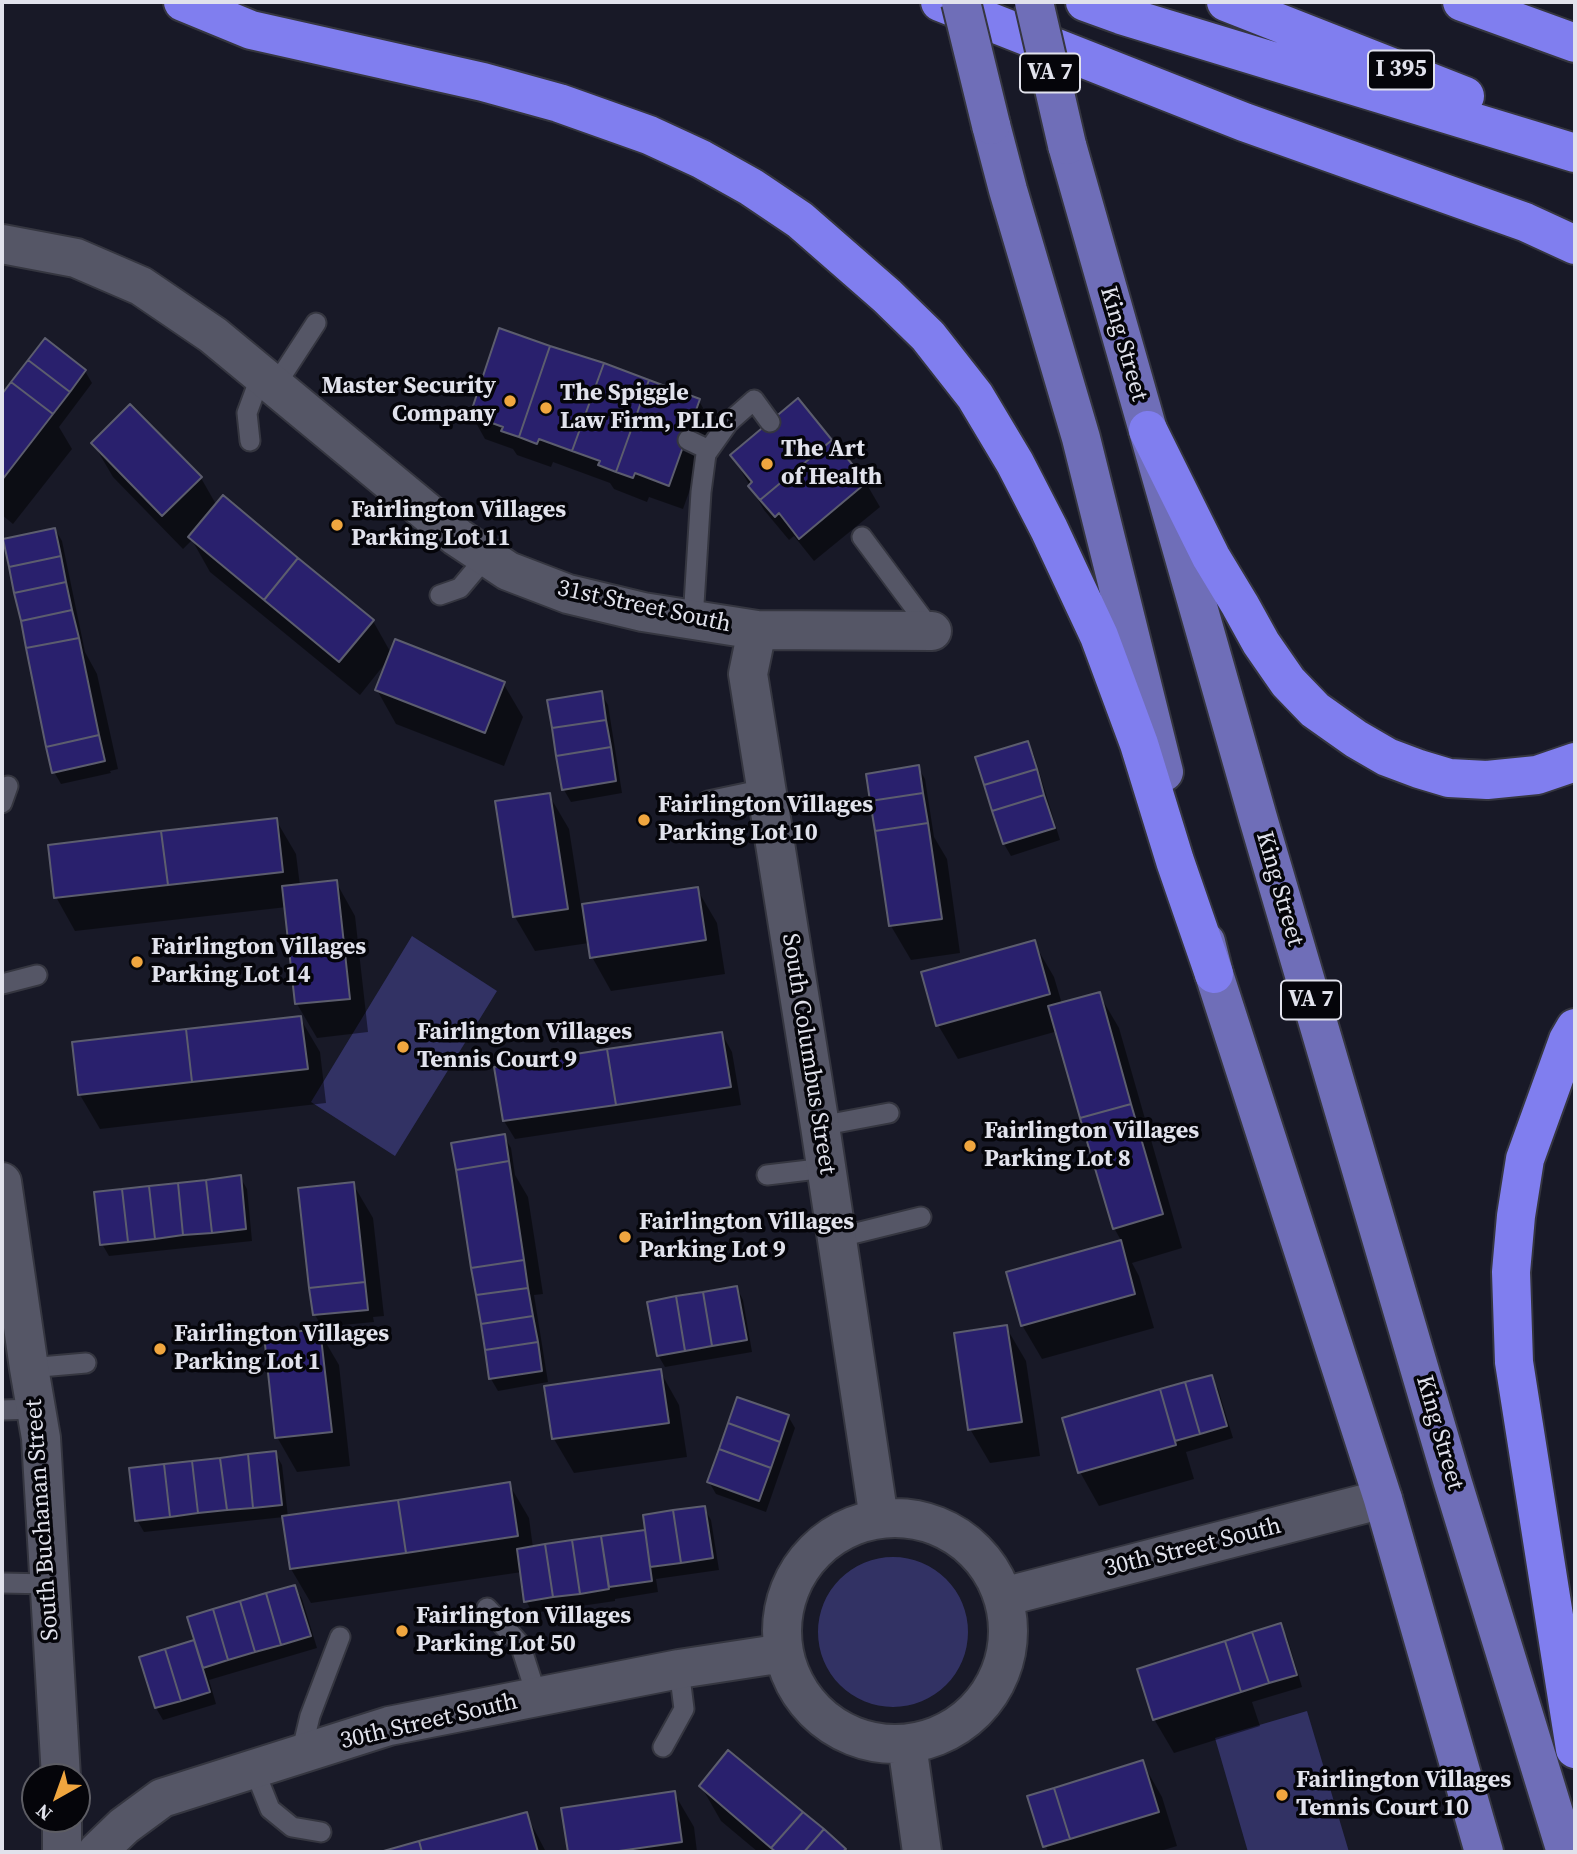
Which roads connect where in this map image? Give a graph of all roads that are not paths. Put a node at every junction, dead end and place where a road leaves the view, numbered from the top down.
1 (183, 2) edge
2 (940, 2) edge
3 (961, 2) edge
4 (1034, 2) edge
5 (1085, 2) edge
6 (1226, 2) edge
7 (1462, 2) edge
8 (1575, 43) edge
9 (1575, 139) edge
10 (1575, 153) edge
11 (2, 244) edge
12 (1575, 245) edge
13 (316, 323) dead end
14 (268, 381) junction
15 (770, 422) dead end
16 (1148, 430) junction
17 (688, 440) dead end
18 (250, 441) dead end
19 (709, 450) junction
20 (862, 537) dead end
21 (486, 558) junction
22 (440, 595) dead end
23 (693, 620) junction
24 (757, 630) junction
25 (932, 631) joint
26 (1575, 762) edge
27 (765, 789) junction
28 (708, 801) dead end
29 (1214, 974) junction
30 (37, 975) dead end
31 (2, 984) edge
32 (1575, 1028) edge
33 (889, 1113) dead end
34 (820, 1126) junction
35 (826, 1168) junction
36 (767, 1175) dead end
37 (2, 1182) edge
38 (921, 1217) dead end
39 (836, 1238) junction
40 (86, 1363) dead end
41 (29, 1368) junction
42 (20, 1410) edge
43 (1383, 1499) junction
44 (879, 1519) junction
45 (2, 1583) edge
46 (49, 1584) junction
47 (1003, 1597) junction
48 (488, 1608) dead end
49 (340, 1637) dead end
50 (784, 1653) junction
51 (679, 1669) junction
52 (537, 1697) junction
53 (907, 1744) junction
54 (663, 1747) dead end
55 (1575, 1749) edge
56 (301, 1754) junction
57 (60, 1763) edge
58 (254, 1769) junction
59 (321, 1832) dead end
60 (62, 1833) edge
61 (62, 1852) edge
62 (97, 1852) edge
63 (922, 1852) edge
64 (1484, 1852) edge
65 (1566, 1852) edge

1 - 29 highway
2 - 12 highway
3 - 29 main road, VA 7, bridge
4 - 16 main road, King Street / VA 7, bridge
5 - 10 highway
6 - 9 highway, I 395
7 - 8 highway
11 - 14 street, 31st Street South
13 - 14 lane
14 - 18 lane
14 - 21 street, 31st Street South
15 - 19 lane
16 - 26 highway
16 - 65 main road, King Street / VA 7
17 - 19 lane
19 - 23 lane
20 - 25 lane
21 - 22 lane
21 - 23 street, 31st Street South
23 - 24 street, 31st Street South
24 - 25 street, 31st Street South
24 - 27 street, South Columbus Street
27 - 28 lane
27 - 34 street, South Columbus Street
29 - 43 main road, VA 7
30 - 31 lane
32 - 55 highway
33 - 34 lane
34 - 35 street, South Columbus Street
35 - 36 lane
35 - 39 street, South Columbus Street
37 - 41 street, South Buchanan Street
38 - 39 lane
39 - 44 street, South Columbus Street
40 - 41 lane
41 - 42 street, South Buchanan Street
42 - 46 street, South Buchanan Street
43 - 47 street, 30th Street South
43 - 64 main road, VA 7
44 - 47 street
44 - 50 street
45 - 46 lane
46 - 57 street, South Buchanan Street
47 - 53 street
48 - 52 lane
49 - 56 lane
50 - 51 street, 30th Street South
50 - 53 street
51 - 52 street, 30th Street South
51 - 54 lane
52 - 56 street, 30th Street South
53 - 63 street
56 - 58 street, 30th Street South
58 - 59 lane
58 - 62 street, 30th Street South
60 - 61 street

